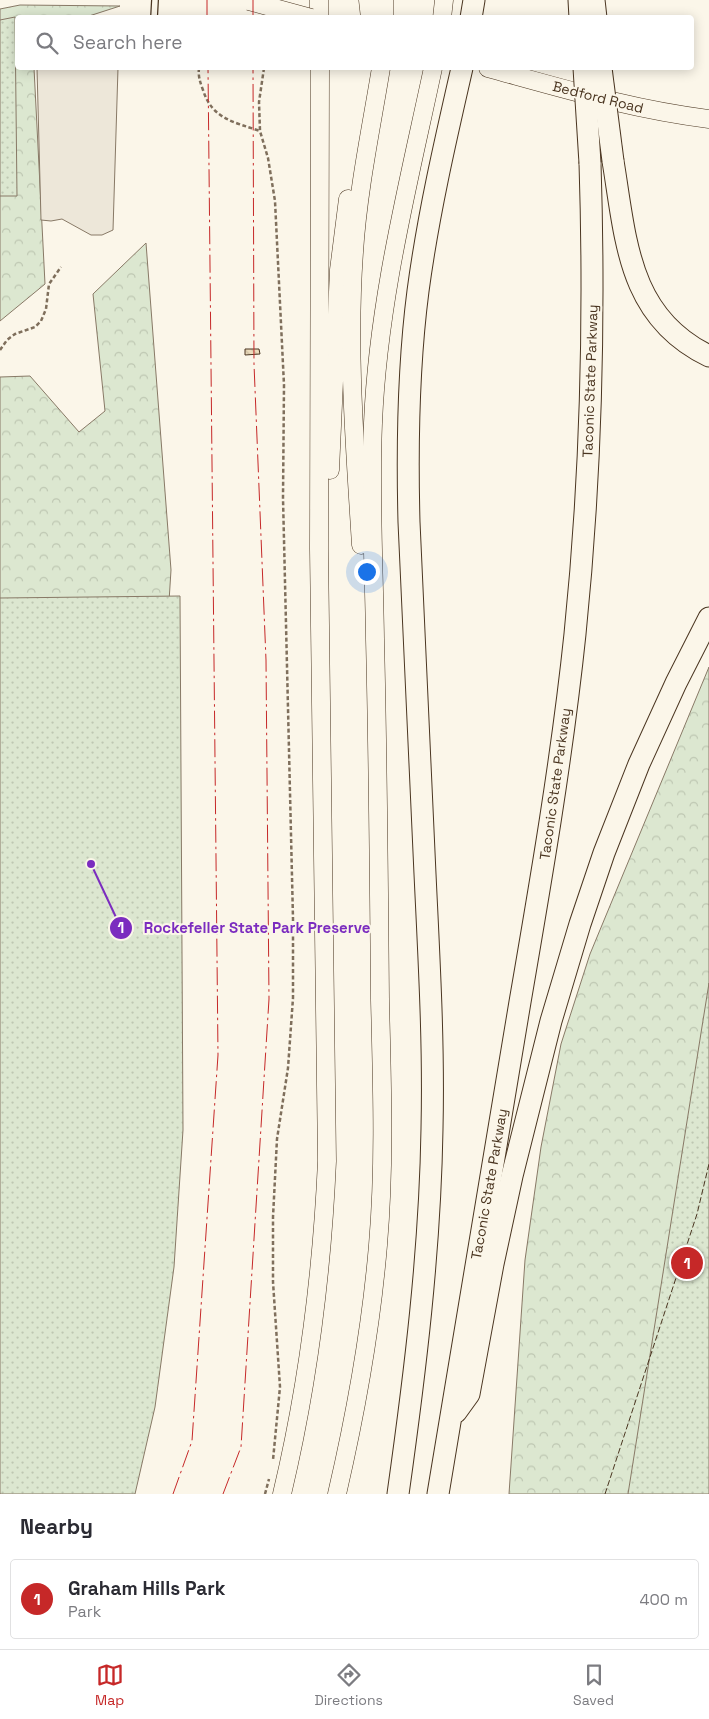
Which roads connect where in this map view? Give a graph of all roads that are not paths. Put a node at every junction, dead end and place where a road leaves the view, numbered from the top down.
1 (155, 0) edge
2 (319, 0) edge
3 (368, 0) edge
4 (384, 0) edge
5 (444, 0) edge
6 (474, 0) edge
7 (579, 0) edge
8 (594, 0) edge
9 (246, 1) edge
10 (154, 15) edge
11 (300, 15) edge
12 (320, 15) edge
13 (370, 15) edge
14 (384, 15) edge
15 (442, 15) edge
16 (472, 15) edge
17 (580, 15) edge
18 (596, 15) edge
19 (320, 70) edge
20 (369, 70) edge
21 (381, 70) edge
22 (433, 70) edge
23 (462, 70) edge
24 (497, 70) edge
25 (584, 70) edge
26 (601, 70) edge
27 (709, 119) edge
28 (709, 356) edge
29 (709, 618) edge
30 (320, 643) junction
31 (376, 682) junction
32 (450, 1421) junction
33 (282, 1494) edge
34 (337, 1494) edge
35 (398, 1494) edge
36 (438, 1494) edge

1 - 10 lane
2 - 12 main road
3 - 13 main road
4 - 14 main road
5 - 15 main road
6 - 16 highway
7 - 17 highway
8 - 18 highway
9 - 11 main road, bridge
19 - 30 main road
20 - 30 main road
21 - 31 main road
22 - 31 main road
23 - 35 highway
24 - 27 main road, Bedford Road
25 - 32 highway, Taconic State Parkway, bridge
26 - 28 highway, bridge
29 - 32 highway
30 - 33 main road
31 - 34 main road
32 - 36 highway, Taconic State Parkway

